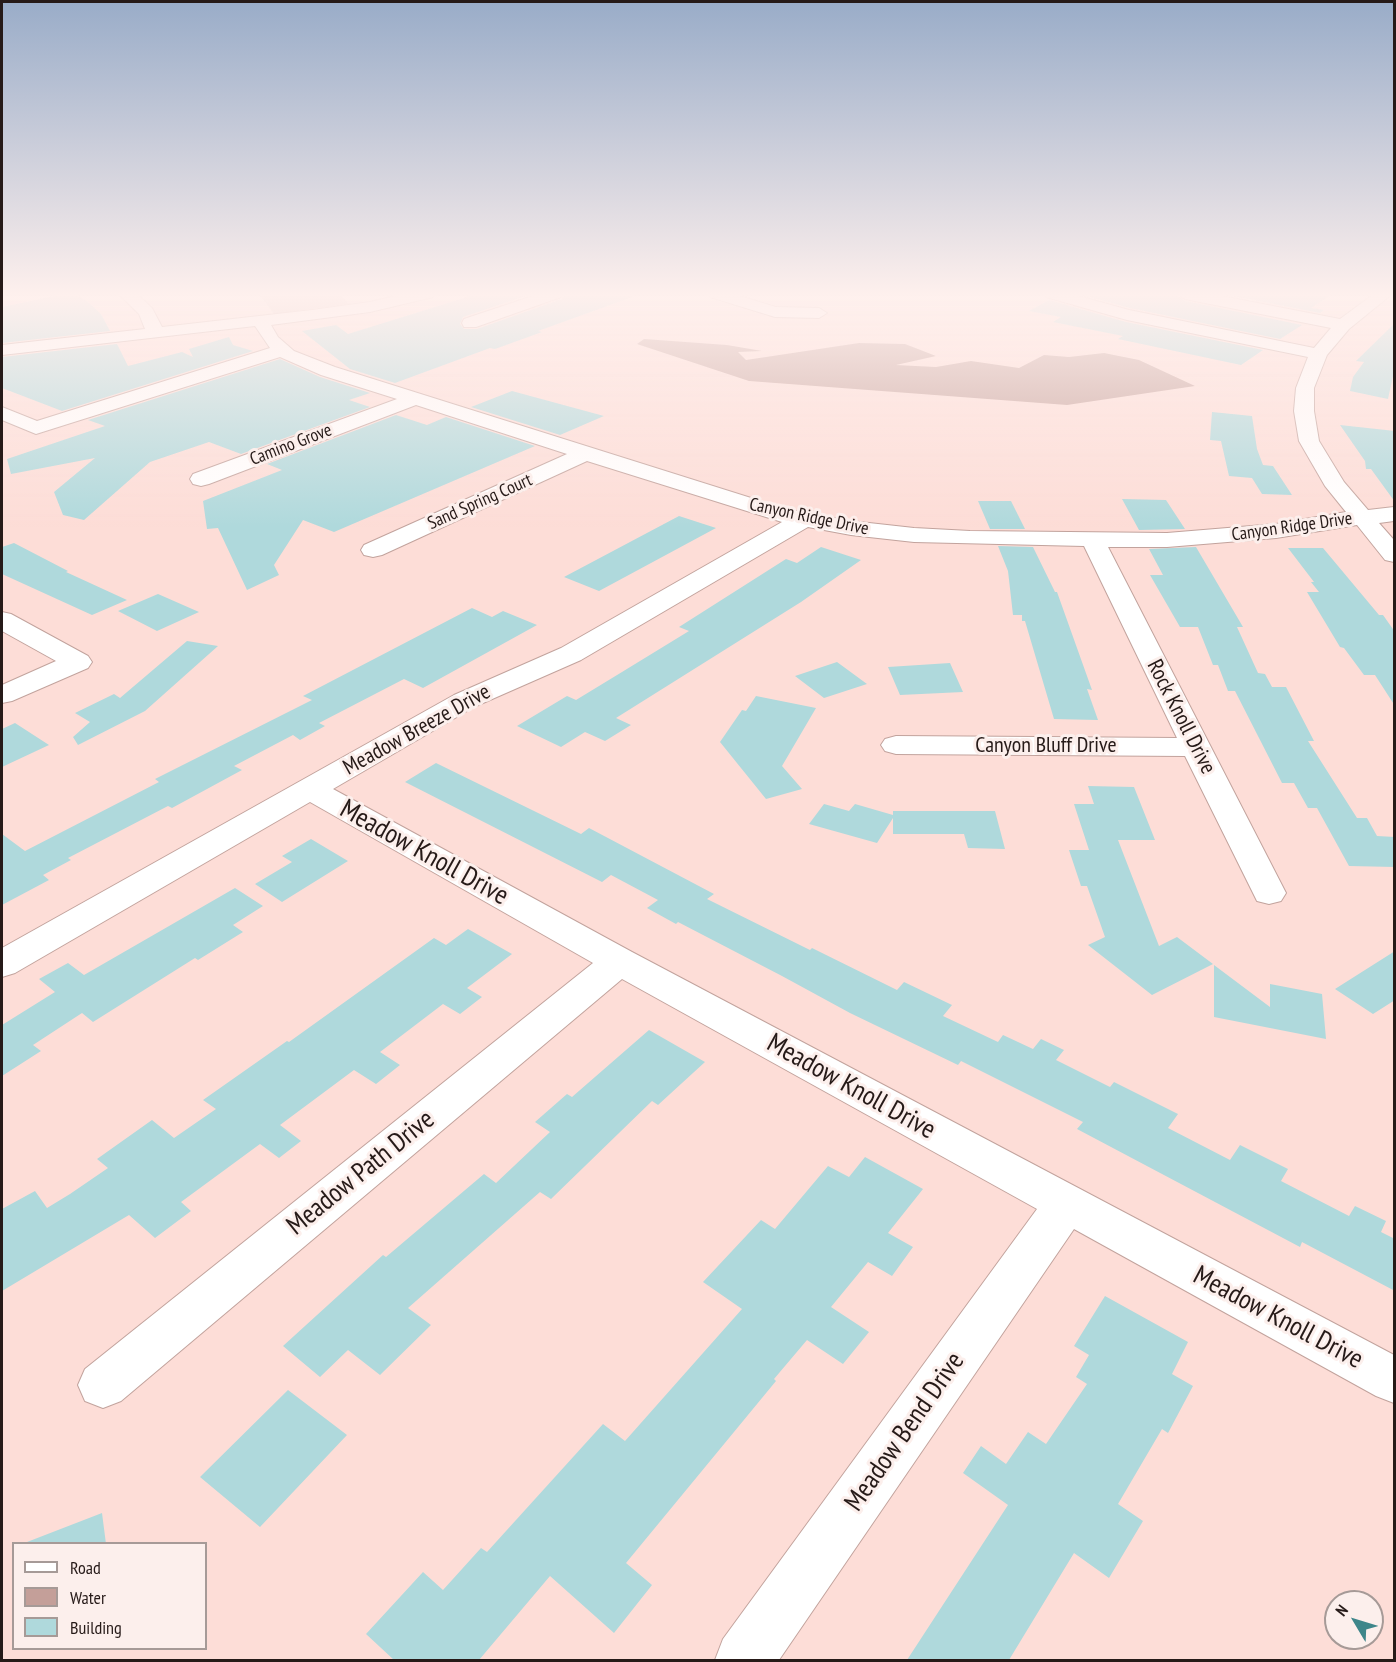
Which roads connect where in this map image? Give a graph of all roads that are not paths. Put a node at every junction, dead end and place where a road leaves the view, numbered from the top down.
1 (215, 372) edge
2 (330, 372) edge
3 (1311, 372) edge
4 (415, 399) junction
5 (2, 413) edge
6 (587, 453) junction
7 (201, 479) dead end
8 (1395, 514) edge
9 (1361, 517) junction
10 (804, 519) junction
11 (1093, 540) junction
12 (373, 550) dead end
13 (1395, 555) edge
14 (2, 620) edge
15 (2, 695) edge
16 (896, 745) dead end
17 (1196, 747) junction
18 (309, 789) junction
19 (1269, 893) dead end
20 (619, 961) junction
21 (2, 964) edge
22 (1066, 1204) junction
23 (1395, 1380) edge
24 (103, 1385) dead end
25 (744, 1660) edge

1 - 5 street
2 - 4 street, Canyon Ridge Drive
3 - 9 street
4 - 6 street, Canyon Ridge Drive
4 - 7 street, Camino Grove
6 - 10 street, Canyon Ridge Drive
6 - 12 street, Sand Spring Court
8 - 9 street, Canyon Ridge Drive
9 - 11 street, Canyon Ridge Drive
9 - 13 street
10 - 11 street, Canyon Ridge Drive
10 - 18 street, Meadow Breeze Drive
11 - 17 street, Rock Knoll Drive
14 - 15 street
16 - 17 street, Canyon Bluff Drive
17 - 19 street, Rock Knoll Drive
18 - 20 street, Meadow Knoll Drive
18 - 21 street, Meadow Breeze Drive
20 - 22 street, Meadow Knoll Drive
20 - 24 street, Meadow Path Drive
22 - 23 street, Meadow Knoll Drive
22 - 25 street, Meadow Bend Drive

